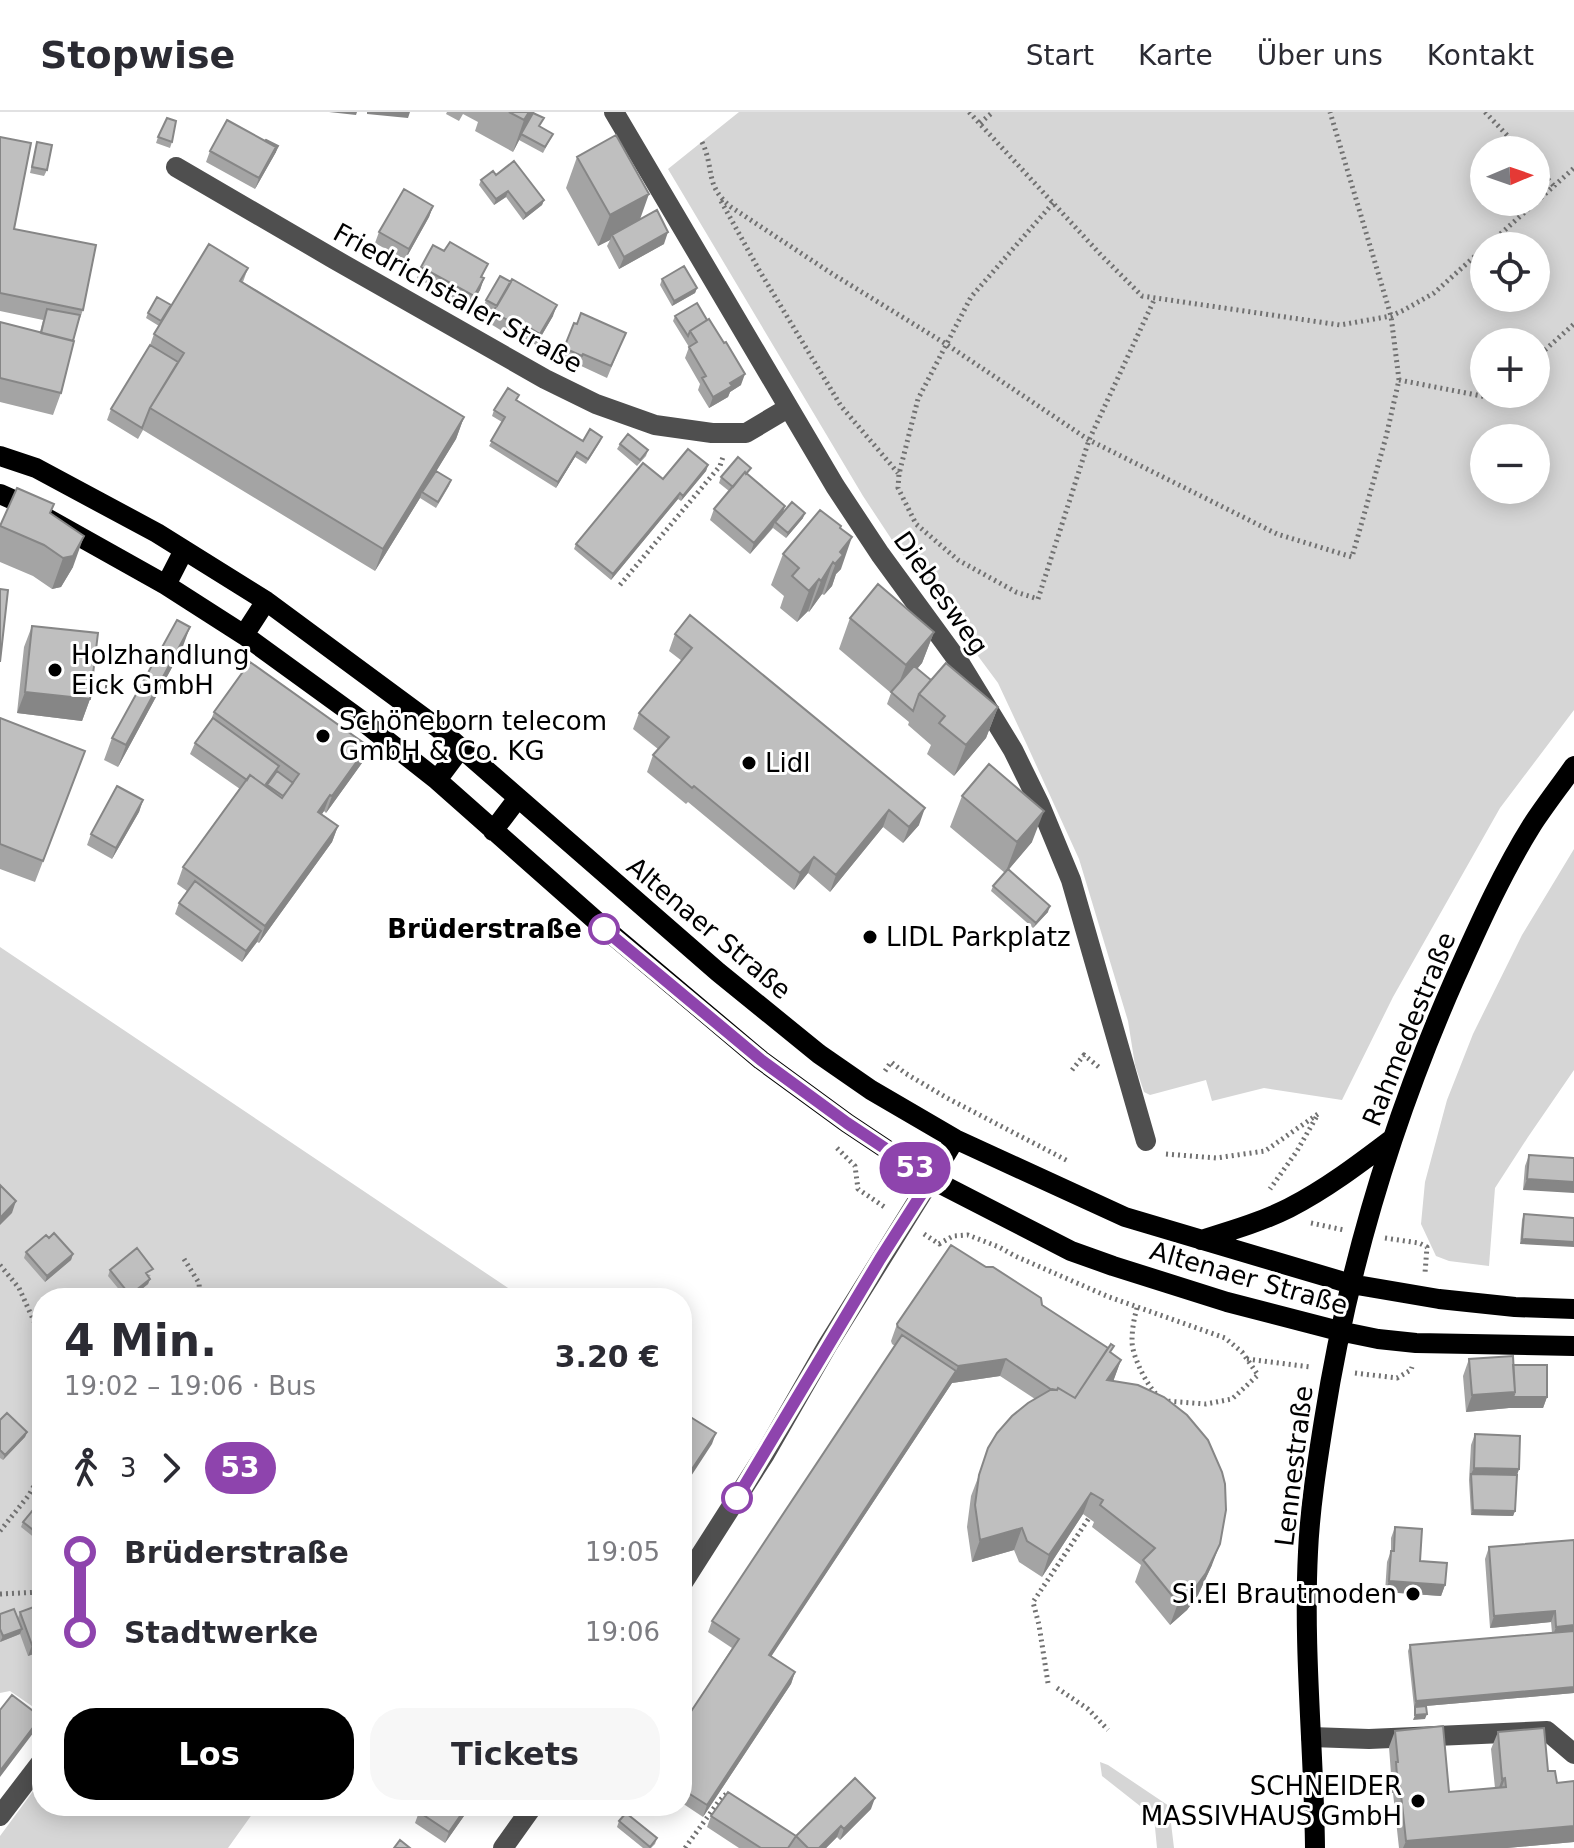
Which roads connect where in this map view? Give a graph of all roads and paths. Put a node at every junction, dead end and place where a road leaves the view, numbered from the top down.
1 (614, 112) edge
2 (969, 112) edge
3 (993, 112) edge
4 (1330, 112) edge
5 (1485, 112) edge
6 (980, 123) junction
7 (1508, 136) edge
8 (702, 142) dead end
9 (176, 167) dead end
10 (1574, 168) edge
11 (1550, 182) edge
12 (1554, 186) junction
13 (719, 197) junction
14 (1053, 203) junction
15 (1502, 232) edge
16 (1470, 261) edge
17 (1155, 298) junction
18 (1391, 316) junction
19 (1574, 324) edge
20 (946, 344) junction
21 (1550, 345) edge
22 (1399, 380) junction
23 (1470, 394) edge
24 (788, 408) junction
25 (731, 433) junction
26 (1089, 440) junction
27 (0, 456) edge
28 (899, 474) junction
29 (0, 494) edge
30 (184, 550) junction
31 (166, 585) junction
32 (620, 585) dead end
33 (266, 601) junction
34 (244, 635) junction
35 (87, 686) edge
36 (113, 688) dead end
37 (461, 748) junction
38 (1574, 766) edge
39 (437, 780) junction
40 (518, 798) junction
41 (493, 831) junction
42 (891, 1062) dead end
43 (955, 1139) junction
44 (1392, 1139) junction
45 (1146, 1141) joint
46 (1075, 1165) dead end
47 (931, 1179) junction
48 (1269, 1197) dead end
49 (1363, 1234) junction
50 (1201, 1240) junction
51 (1427, 1247) dead end
52 (184, 1259) dead end
53 (0, 1265) edge
54 (1351, 1284) junction
55 (199, 1288) edge
56 (1137, 1308) dead end
57 (1574, 1309) edge
58 (32, 1317) edge
59 (1339, 1331) junction
60 (1574, 1346) edge
61 (1258, 1375) dead end
62 (1167, 1401) junction
63 (1161, 1410) edge
64 (32, 1489) edge
65 (1096, 1507) edge
66 (0, 1531) edge
67 (692, 1568) edge
68 (32, 1592) edge
69 (0, 1594) edge
70 (1048, 1683) dead end
71 (1057, 1688) dead end
72 (1108, 1730) dead end
73 (1311, 1737) junction
74 (1574, 1754) edge
75 (32, 1774) edge
76 (728, 1792) edge
77 (0, 1816) edge
78 (526, 1816) edge
79 (503, 1848) edge
80 (685, 1848) edge
81 (1315, 1848) edge

1 - 24 street, Diebesweg
2 - 6 path
3 - 6 path
4 - 18 path
5 - 7 path
6 - 14 path
8 - 13 path
9 - 25 street, Friedrichstaler Straße
10 - 12 path
11 - 12 path
12 - 15 path
13 - 20 path
13 - 28 path
14 - 17 path
14 - 20 path
16 - 18 path
17 - 18 path
17 - 26 path
18 - 22 path
19 - 21 path
20 - 26 path
20 - 28 path
22 - 23 path
22 - 26 path
24 - 25 street, Friedrichstaler Straße
24 - 45 street, Diebesweg
25 - 32 path
26 - 28 path
27 - 30 main road, Altenaer Straße
29 - 31 main road, Altenaer Straße
30 - 31 main road
30 - 33 main road, Altenaer Straße
31 - 34 main road, Altenaer Straße
33 - 34 main road
33 - 37 main road, Altenaer Straße
34 - 39 main road, Altenaer Straße
35 - 36 path
37 - 39 main road
37 - 40 main road, Altenaer Straße
38 - 44 main road, Rahmedestraße
39 - 41 main road, Altenaer Straße
40 - 41 main road
40 - 43 main road, Altenaer Straße
41 - 47 main road, Altenaer Straße
42 - 46 path
43 - 47 main road
43 - 50 main road, Altenaer Straße
44 - 49 main road, Rahmedestraße
44 - 50 main road
45 - 48 path
47 - 59 main road, Altenaer Straße
47 - 67 street
49 - 51 path
49 - 54 main road, Rahmedestraße
50 - 54 main road, Altenaer Straße
52 - 55 path
53 - 58 path
54 - 57 main road, Altenaer Straße
54 - 59 main road, Rahmedestraße
56 - 62 path
59 - 60 main road, Altenaer Straße
59 - 73 main road, Lennestraße
61 - 62 path
62 - 63 path
64 - 66 path
65 - 70 path
68 - 69 path
71 - 72 path
73 - 74 street
73 - 81 main road, Lennestraße
75 - 77 street
76 - 80 path
78 - 79 street

